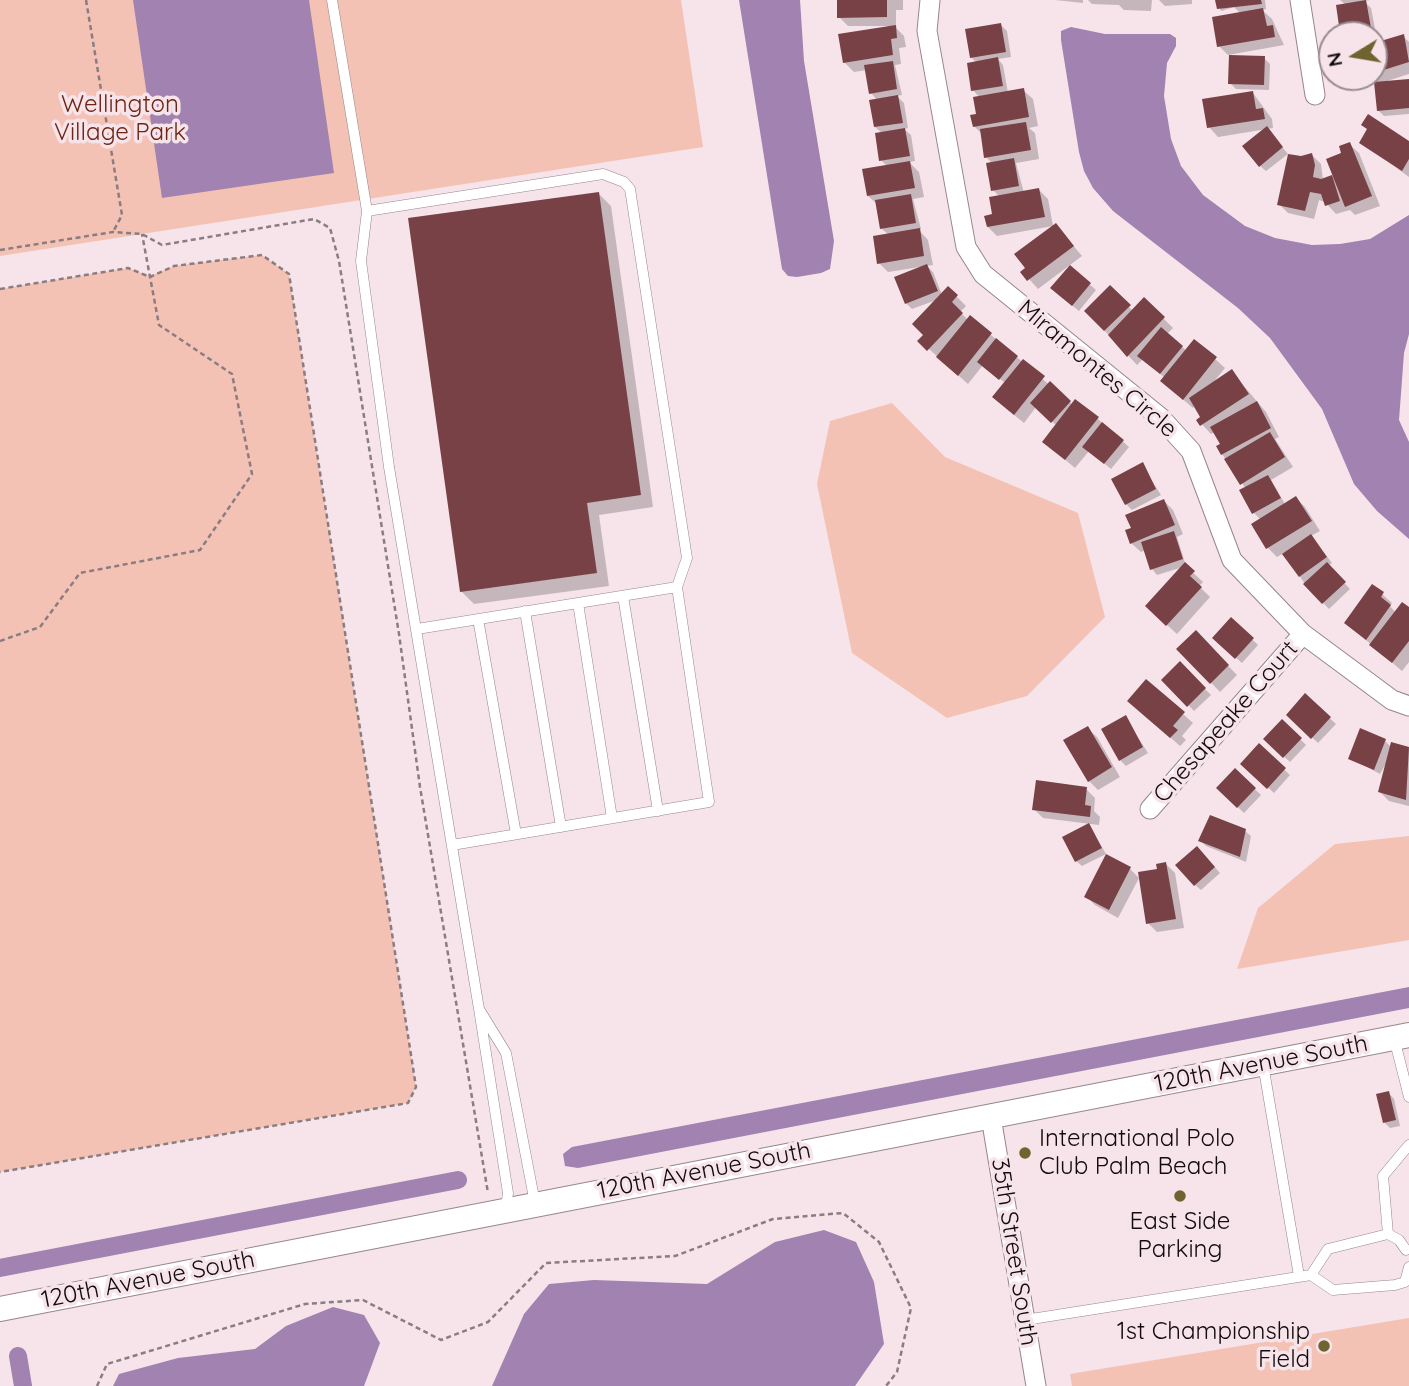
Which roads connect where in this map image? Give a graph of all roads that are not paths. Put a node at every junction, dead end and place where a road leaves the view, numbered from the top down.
1 (332, 0) edge
2 (930, 0) edge
3 (1300, 0) edge
4 (1315, 95) dead end
5 (367, 211) junction
6 (677, 587) junction
7 (623, 596) junction
8 (578, 603) junction
9 (525, 611) junction
10 (478, 619) junction
11 (417, 629) junction
12 (1303, 634) junction
13 (1409, 706) edge
14 (1150, 809) dead end
15 (658, 811) junction
16 (612, 818) junction
17 (561, 827) junction
18 (516, 834) junction
19 (452, 845) junction
20 (479, 1009) junction
21 (1401, 1036) edge
22 (1263, 1064) junction
23 (1409, 1097) edge
24 (991, 1118) junction
25 (1409, 1145) edge
26 (497, 1203) junction
27 (535, 1203) junction
28 (1388, 1234) junction
29 (1406, 1250) dead end
30 (1409, 1267) edge
31 (1311, 1275) junction
32 (1299, 1276) junction
33 (0, 1309) edge
34 (1025, 1320) junction
35 (1036, 1386) edge

1 - 5 lane
2 - 12 street, Miramontes Circle
3 - 4 street
5 - 6 lane
5 - 11 lane
6 - 7 lane
6 - 15 lane
7 - 8 lane
7 - 15 lane
8 - 9 lane
8 - 16 lane
9 - 10 lane
9 - 17 lane
10 - 11 lane
10 - 18 lane
11 - 19 lane
12 - 13 street, Miramontes Circle
12 - 14 street, Chesapeake Court
15 - 16 lane
16 - 17 lane
17 - 18 lane
18 - 19 lane
19 - 20 lane
20 - 26 lane
20 - 27 lane
21 - 22 street, 120th Avenue South
21 - 23 lane
22 - 24 street, 120th Avenue South
22 - 32 lane
24 - 27 street, 120th Avenue South
24 - 34 street, 35th Street South
25 - 28 lane
26 - 27 street, 120th Avenue South
26 - 33 street, 120th Avenue South
28 - 29 lane
28 - 31 lane
30 - 31 lane
31 - 32 lane
32 - 34 lane
34 - 35 street, 35th Street South

